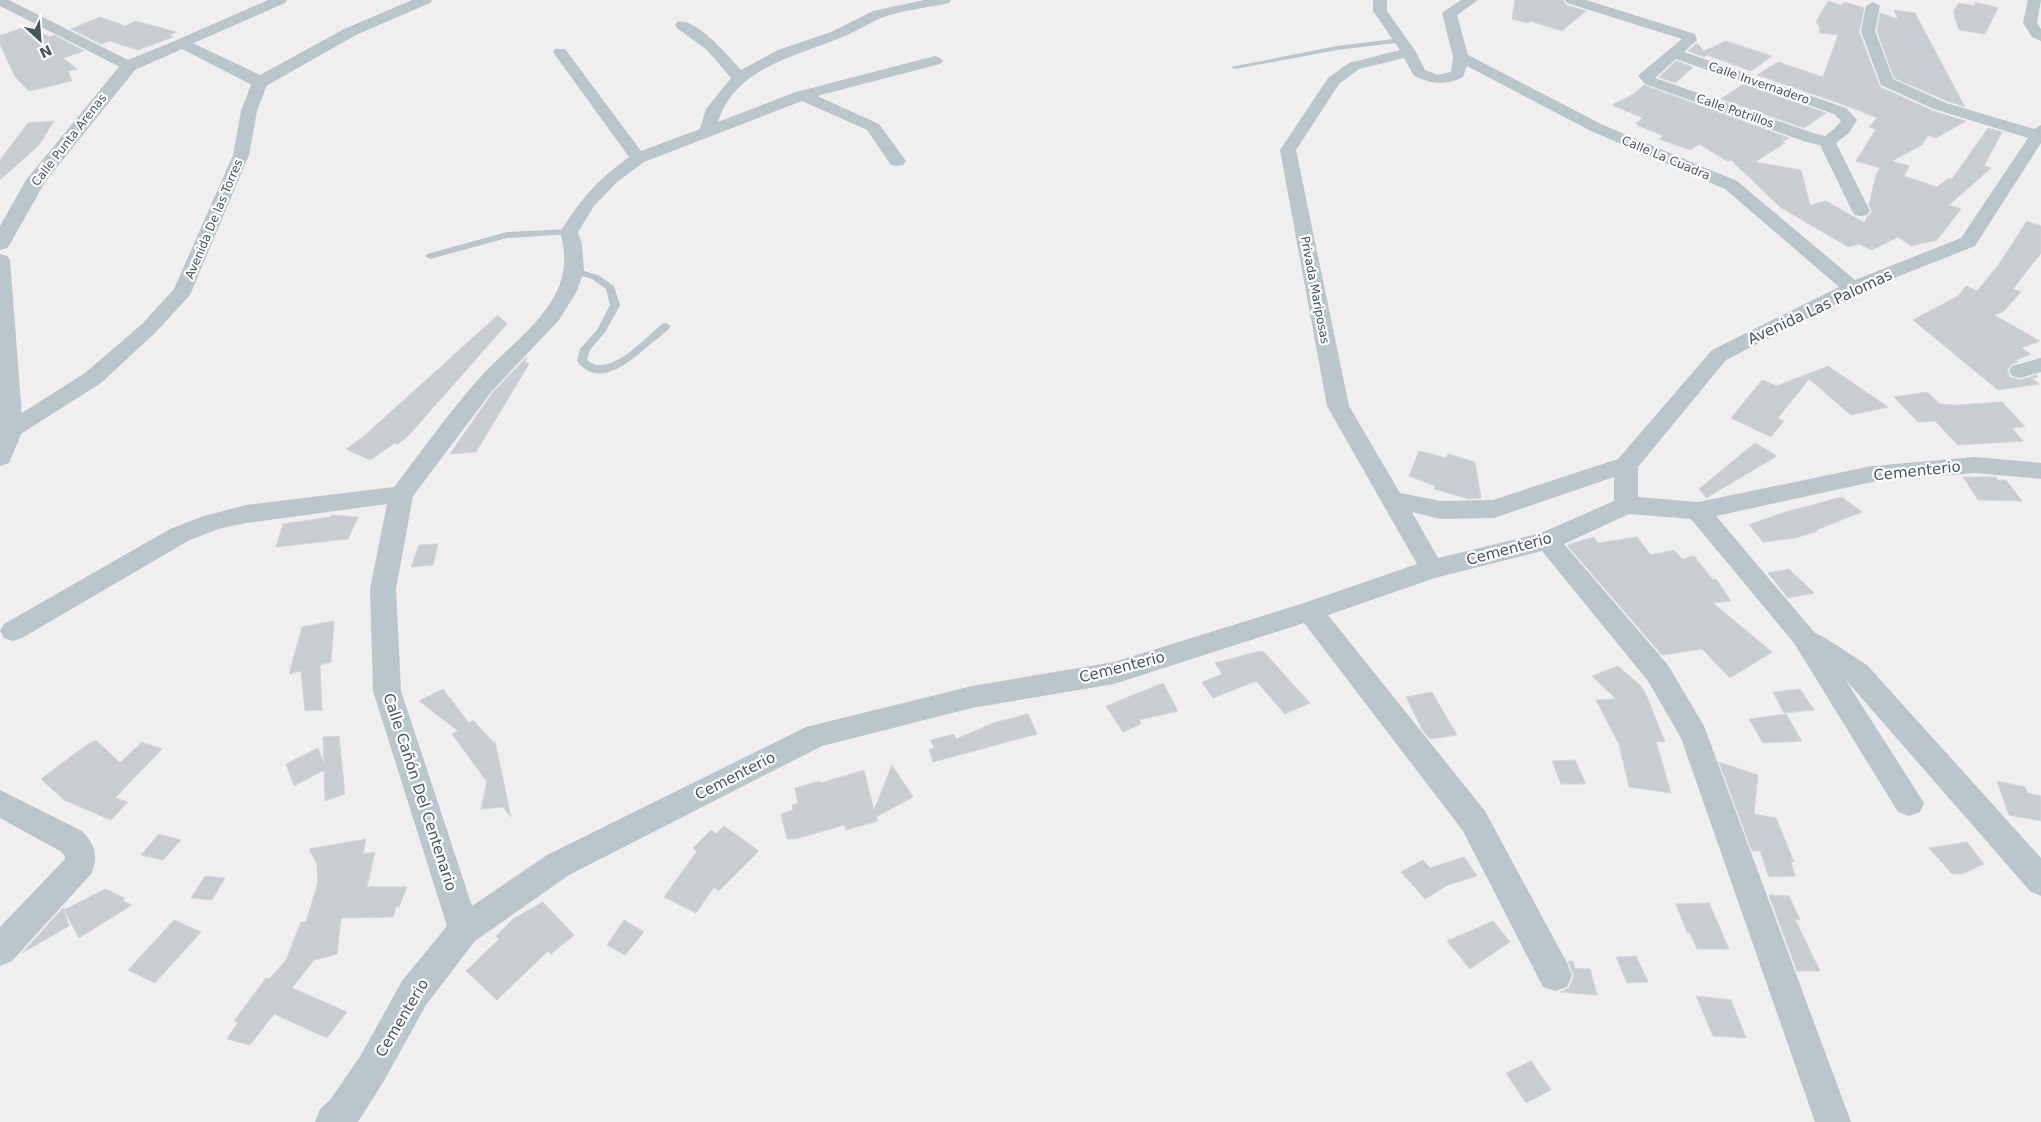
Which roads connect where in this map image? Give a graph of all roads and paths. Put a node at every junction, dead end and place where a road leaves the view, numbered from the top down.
1 (280, 0) edge
2 (425, 0) edge
3 (944, 0) edge
4 (1380, 0) edge
5 (1471, 0) edge
6 (1572, 0) edge
7 (2035, 0) edge
8 (0, 1) edge
9 (1873, 6) dead end
10 (682, 25) dead end
11 (2041, 37) edge
12 (182, 43) junction
13 (1405, 46) junction
14 (560, 52) dead end
15 (1672, 53) junction
16 (1460, 57) junction
17 (935, 61) dead end
18 (129, 66) junction
19 (1235, 67) dead end
20 (739, 78) junction
21 (260, 82) junction
22 (802, 95) junction
23 (707, 132) junction
24 (2039, 133) edge
25 (1827, 141) junction
26 (638, 158) junction
27 (897, 161) dead end
28 (1861, 211) dead end
29 (569, 232) junction
30 (0, 244) edge
31 (430, 256) dead end
32 (0, 260) edge
33 (574, 271) junction
34 (1852, 288) junction
35 (666, 326) dead end
36 (2041, 365) edge
37 (2020, 371) dead end
38 (11, 430) junction
39 (0, 457) edge
40 (1626, 465) junction
41 (2041, 471) edge
42 (401, 494) junction
43 (1392, 500) junction
44 (1626, 505) junction
45 (1698, 511) junction
46 (1547, 541) junction
47 (1432, 569) junction
48 (1310, 611) junction
49 (13, 631) dead end
50 (1803, 636) junction
51 (0, 803) edge
52 (1909, 803) dead end
53 (2041, 881) edge
54 (464, 930) junction
55 (0, 950) edge
56 (1555, 975) dead end
57 (333, 1122) edge
58 (1833, 1122) edge

1 - 12 street
2 - 21 street
3 - 20 street
4 - 13 street
5 - 16 street
6 - 15 street
7 - 11 street
8 - 18 street
9 - 24 street
10 - 20 street
12 - 18 street
12 - 21 street
13 - 16 street
13 - 19 lane
13 - 43 street, Privada Mariposas
14 - 26 street
15 - 25 street, Calle Invernadero
15 - 25 street, Calle Potrillos
16 - 34 street, Calle La Cuadra
17 - 22 street
18 - 30 street, Calle Punta Arenas
20 - 23 street
21 - 38 street, Avenida De las Torres
22 - 23 street
22 - 27 street
23 - 26 street
24 - 34 street, Avenida Las Palomas
25 - 28 street
26 - 29 street
29 - 31 lane
29 - 33 street, Calle Cañón Del Centenario
32 - 38 street
33 - 35 lane
33 - 42 street, Calle Cañón Del Centenario
34 - 40 street, Avenida Las Palomas
36 - 37 street
38 - 39 street
40 - 43 street
40 - 44 street
41 - 45 street, Cementerio
42 - 49 street
42 - 54 street, Calle Cañón Del Centenario
43 - 47 street, Privada Mariposas
44 - 45 street, Cementerio
44 - 46 street, Cementerio
45 - 50 street
46 - 47 street, Cementerio
46 - 58 street
47 - 48 street, Cementerio
48 - 54 street, Cementerio
48 - 56 street
50 - 52 street
50 - 53 street
51 - 55 street
54 - 57 street, Cementerio

